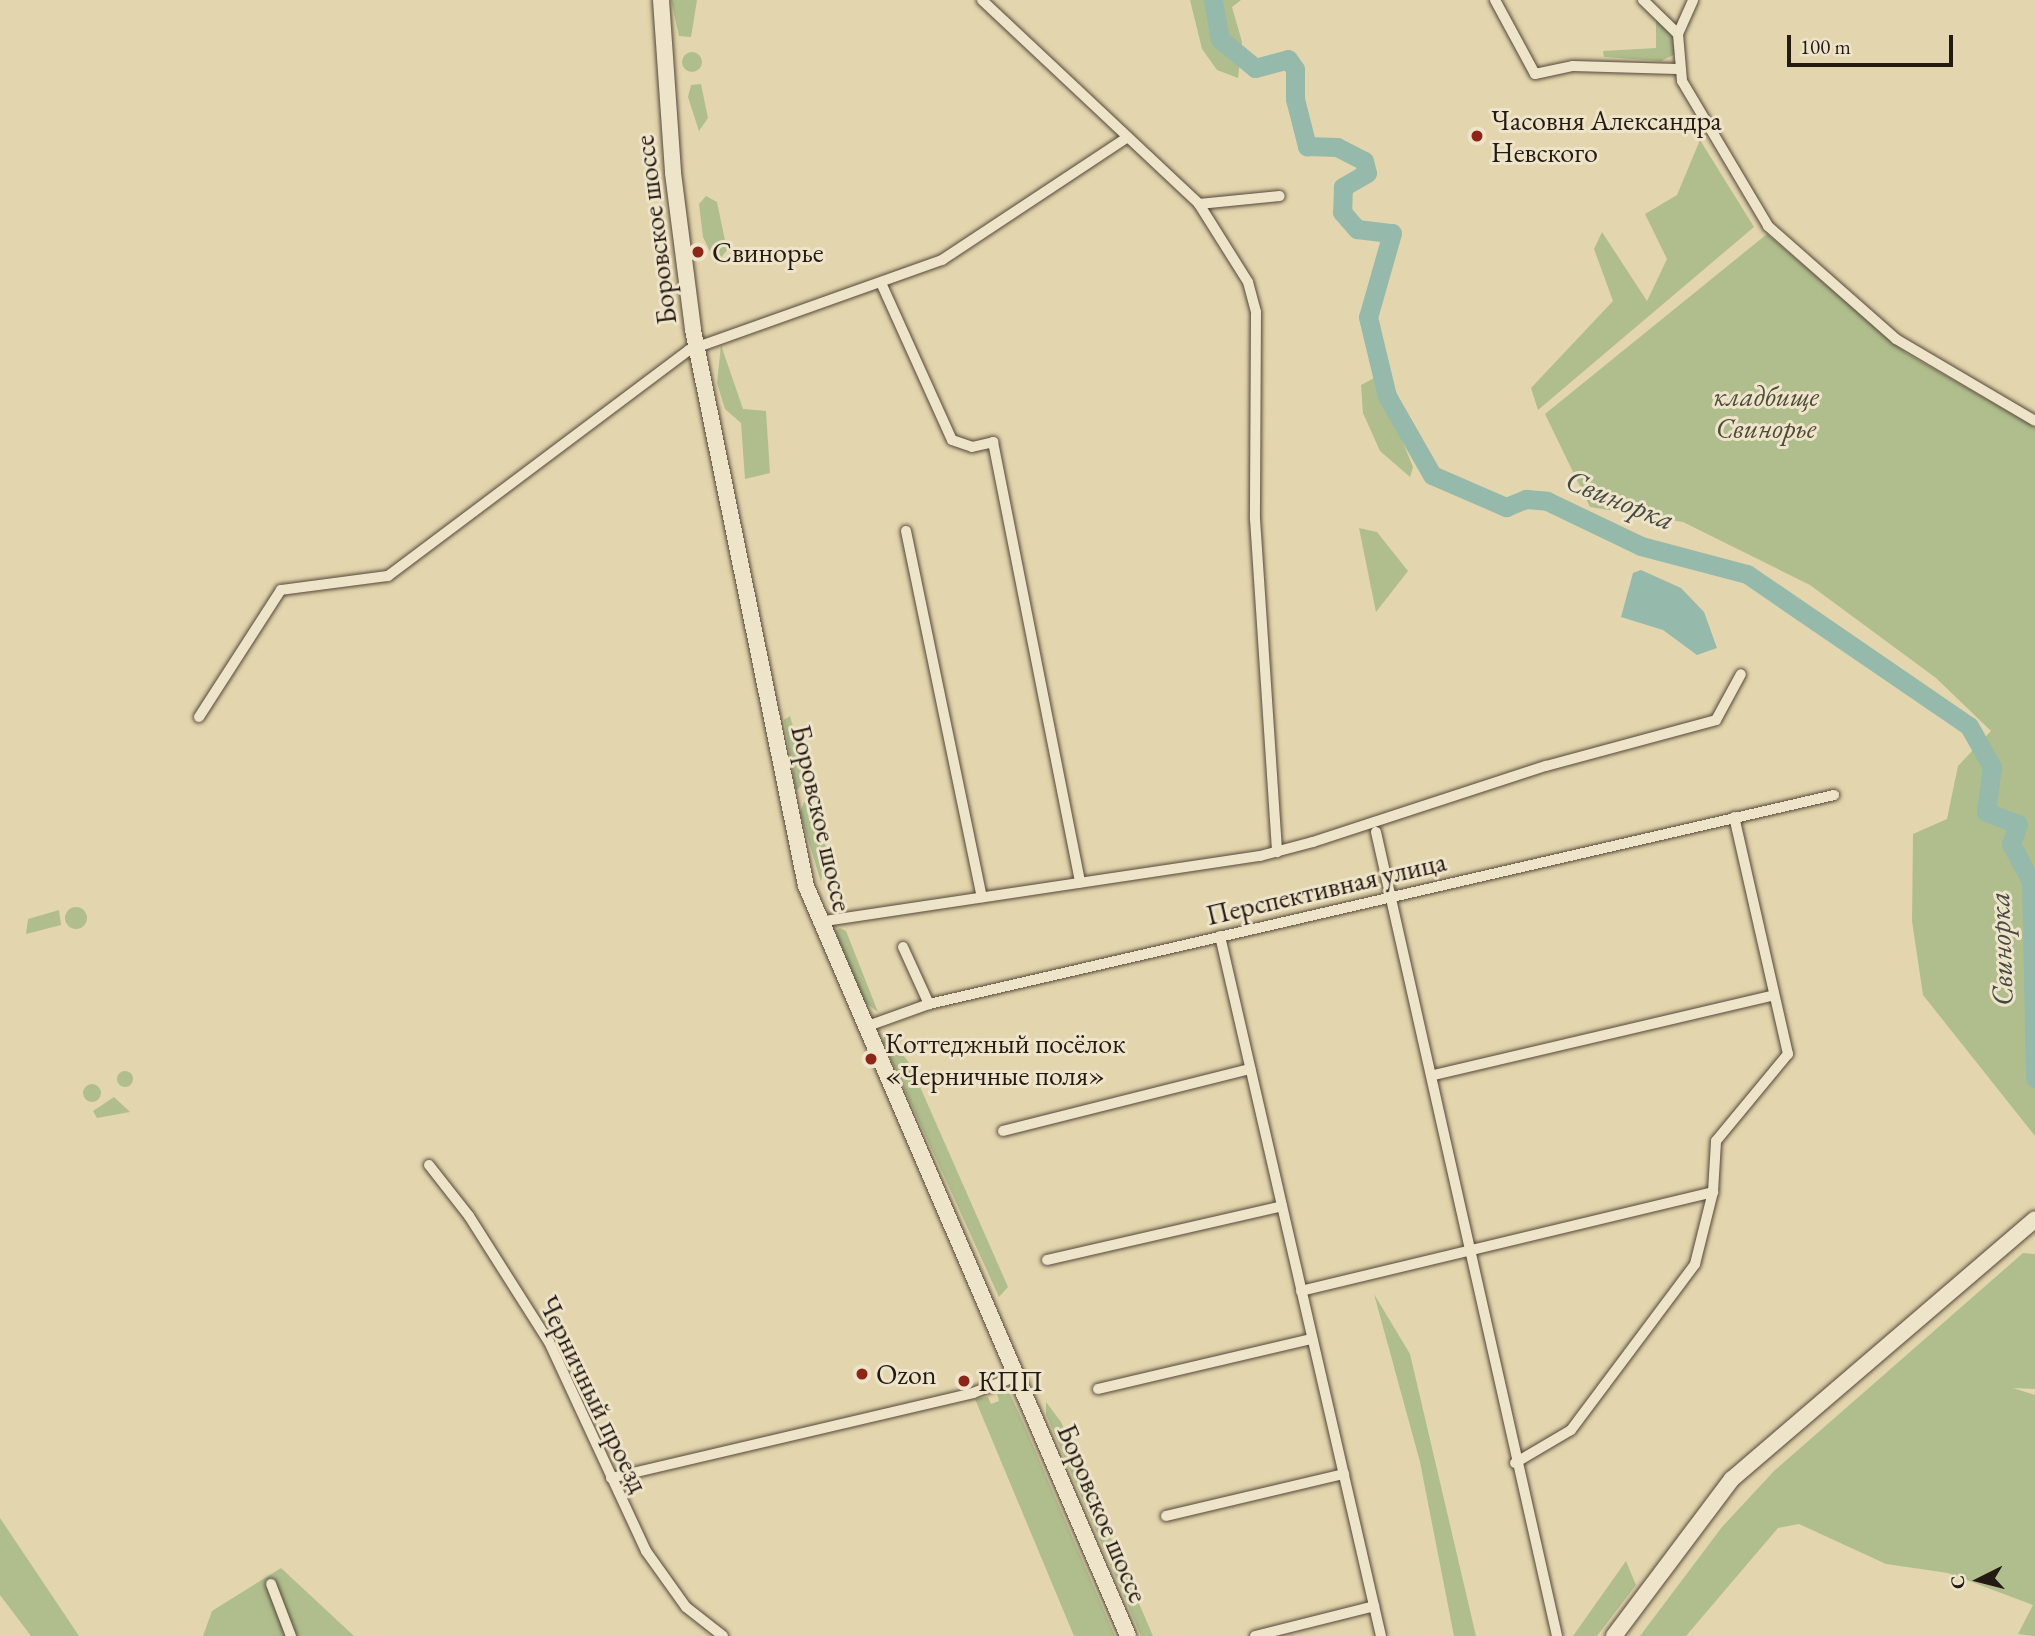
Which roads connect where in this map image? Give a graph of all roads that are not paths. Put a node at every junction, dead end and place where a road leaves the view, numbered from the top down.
1 (661, 0) edge
2 (982, 0) edge
3 (1495, 0) edge
4 (1643, 0) edge
5 (1693, 0) edge
6 (1678, 34) junction
7 (1677, 69) junction
8 (1125, 139) junction
9 (1280, 196) dead end
10 (1199, 204) junction
11 (882, 285) junction
12 (697, 348) junction
13 (2035, 421) edge
14 (906, 531) dead end
15 (1741, 674) dead end
16 (199, 717) dead end
17 (1834, 795) dead end
18 (1734, 817) junction
19 (1376, 832) dead end
20 (1277, 852) junction
21 (1080, 883) junction
22 (982, 897) junction
23 (1391, 897) junction
24 (818, 922) junction
25 (1220, 936) junction
26 (903, 947) dead end
27 (1772, 996) junction
28 (929, 1004) junction
29 (865, 1027) junction
30 (1250, 1069) junction
31 (1434, 1075) junction
32 (1003, 1130) dead end
33 (429, 1165) dead end
34 (1713, 1192) junction
35 (1282, 1206) junction
36 (2035, 1220) edge
37 (1475, 1249) junction
38 (1046, 1260) dead end
39 (1301, 1291) junction
40 (1312, 1339) junction
41 (1016, 1377) junction
42 (1098, 1389) dead end
43 (1515, 1463) junction
44 (1344, 1475) junction
45 (611, 1478) junction
46 (1166, 1516) dead end
47 (271, 1584) dead end
48 (1374, 1606) junction
49 (290, 1636) edge
50 (723, 1636) edge
51 (1128, 1636) edge
52 (1255, 1636) edge
53 (1381, 1636) edge
54 (1557, 1636) edge
55 (1614, 1636) edge

1 - 12 main road, Боровское шоссе
2 - 8 street
3 - 7 street
4 - 6 street
5 - 6 street
6 - 7 street
7 - 13 street
8 - 10 street
8 - 11 street
9 - 10 street
10 - 20 street
11 - 12 street
11 - 21 street
12 - 16 street
12 - 24 main road, Боровское шоссе
14 - 22 street
15 - 20 street
17 - 18 street, Перспективная улица
18 - 23 street, Перспективная улица
18 - 27 street
19 - 23 street
20 - 21 street
21 - 22 street
22 - 24 street
23 - 25 street, Перспективная улица
23 - 31 street
24 - 29 main road, Боровское шоссе
25 - 28 street, Перспективная улица
25 - 30 street
26 - 28 street
27 - 31 street
27 - 34 street
28 - 29 street, Перспективная улица
29 - 41 main road, Боровское шоссе
30 - 32 street
30 - 35 street
31 - 37 street
33 - 45 street, Черничный проезд
34 - 37 street
34 - 43 street
35 - 38 street
35 - 39 street
36 - 55 main road
37 - 39 street
37 - 43 street
39 - 40 street
40 - 42 street
40 - 44 street
41 - 45 street
41 - 51 main road, Боровское шоссе
43 - 54 street
44 - 46 street
44 - 48 street
45 - 50 street, Черничный проезд
47 - 49 street
48 - 52 street
48 - 53 street

